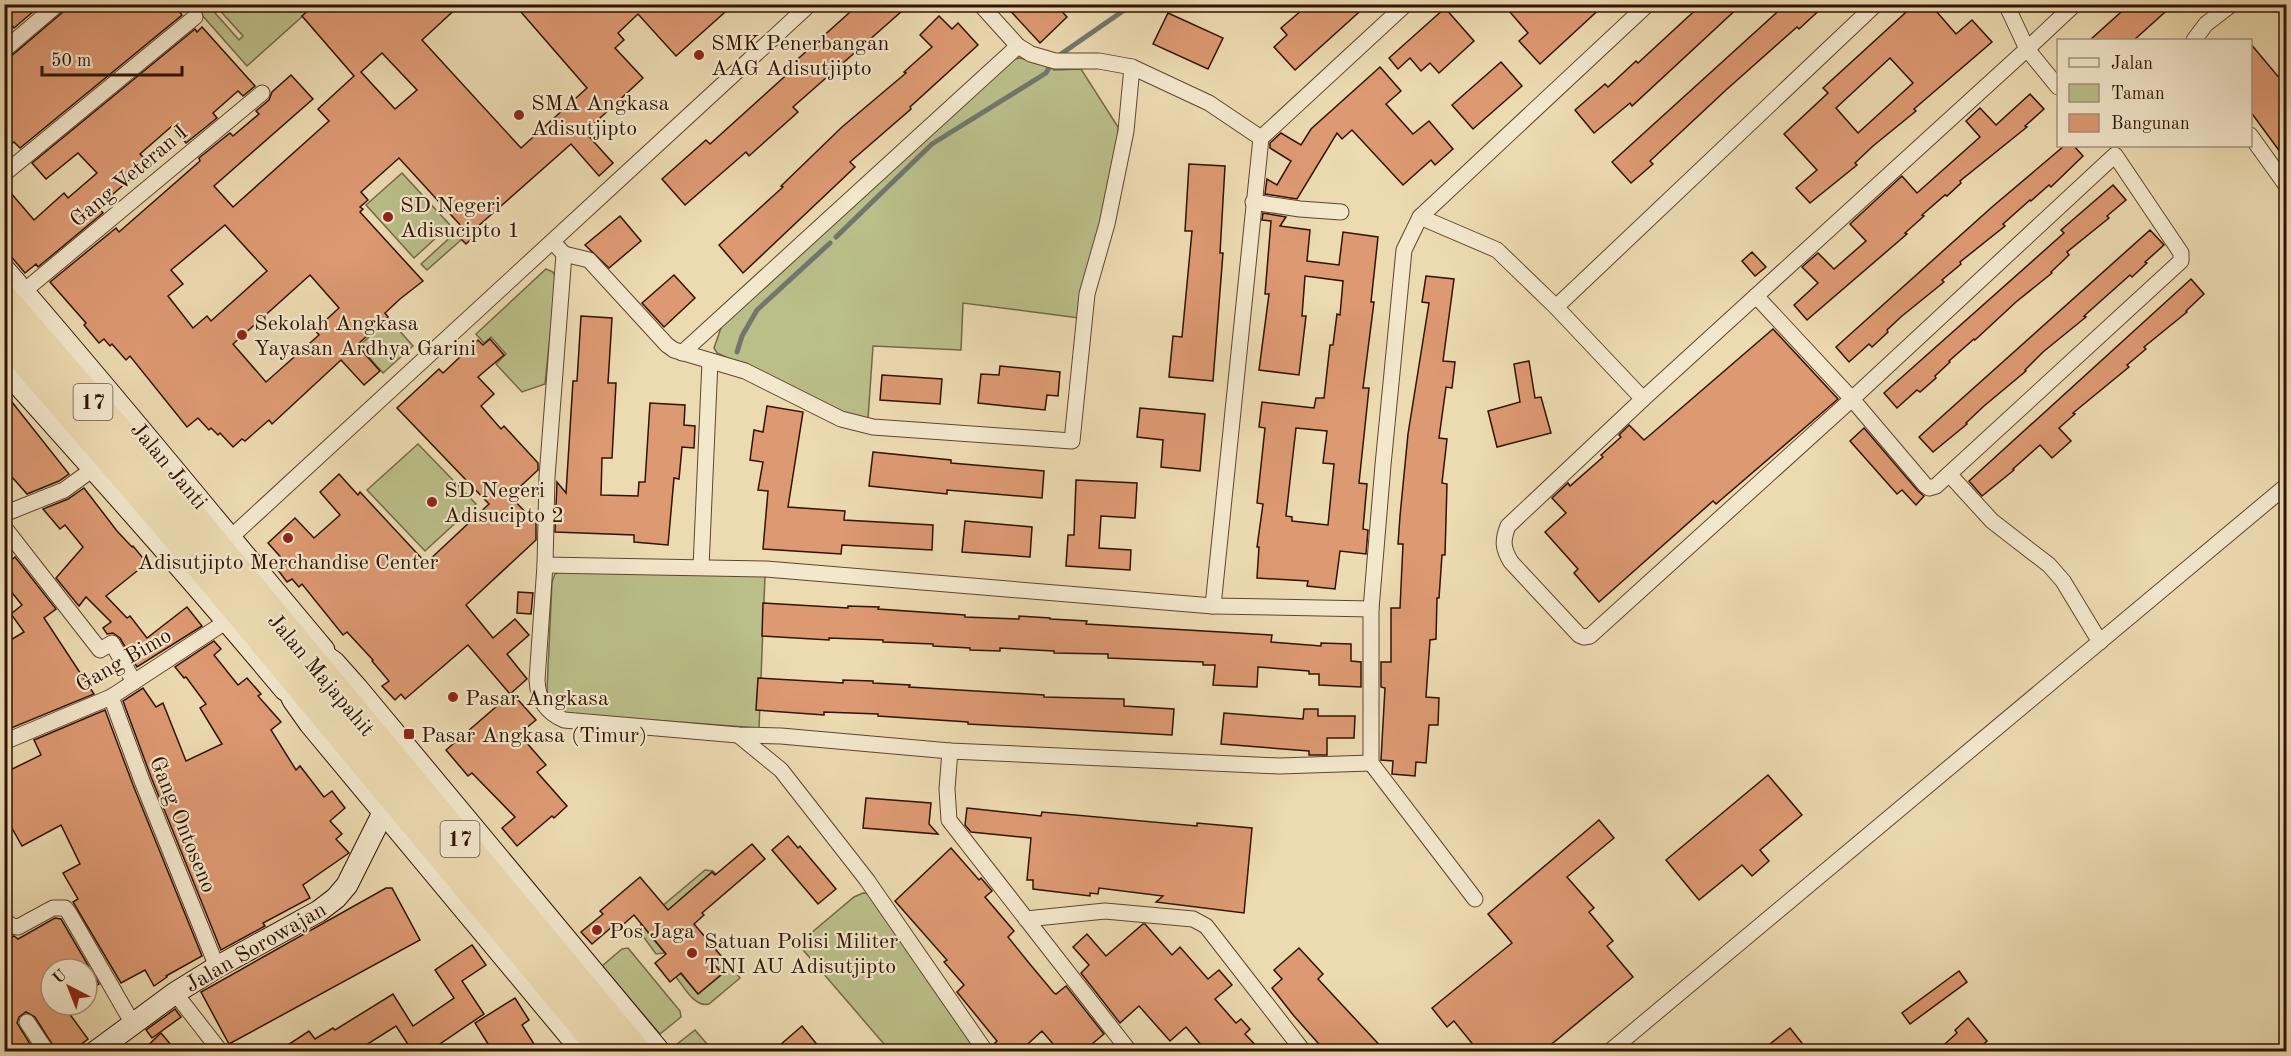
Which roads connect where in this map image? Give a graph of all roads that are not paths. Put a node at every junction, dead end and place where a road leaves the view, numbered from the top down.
1 (58, 4) edge
2 (810, 4) edge
3 (980, 4) edge
4 (1406, 4) edge
5 (1648, 4) edge
6 (1876, 4) edge
7 (2006, 4) edge
8 (2075, 4) edge
9 (2232, 4) edge
10 (195, 17) dead end
11 (2195, 39) edge
12 (1018, 46) junction
13 (2027, 49) junction
14 (4, 50) edge
15 (1132, 66) junction
16 (2057, 86) edge
17 (262, 93) dead end
18 (1261, 138) junction
19 (2252, 138) edge
20 (2111, 150) edge
21 (4, 174) edge
22 (2286, 185) edge
23 (1253, 201) junction
24 (1341, 212) dead end
25 (1420, 217) junction
26 (553, 242) junction
27 (564, 254) junction
28 (4, 269) edge
29 (14, 295) edge
30 (1756, 296) junction
31 (1556, 307) junction
32 (4, 336) edge
33 (682, 353) junction
34 (710, 361) junction
35 (4, 369) edge
36 (1643, 399) junction
37 (1852, 399) junction
38 (93, 469) junction
39 (1949, 474) junction
40 (2286, 486) edge
41 (172, 512) junction
42 (4, 514) edge
43 (4, 527) edge
44 (230, 538) junction
45 (545, 565) junction
46 (701, 567) junction
47 (1213, 606) junction
48 (1371, 609) junction
49 (227, 621) junction
50 (274, 635) junction
51 (2100, 642) junction
52 (334, 662) junction
53 (134, 682) junction
54 (111, 697) junction
55 (293, 699) junction
56 (738, 735) junction
57 (4, 742) edge
58 (950, 751) junction
59 (1371, 763) junction
60 (383, 813) junction
61 (462, 828) junction
62 (1475, 899) dead end
63 (1026, 919) junction
64 (4, 920) edge
65 (217, 967) junction
66 (538, 984) junction
67 (175, 993) junction
68 (27, 1022) dead end
69 (133, 1024) junction
70 (48, 1052) edge
71 (95, 1052) edge
72 (221, 1052) edge
73 (583, 1052) edge
74 (605, 1052) edge
75 (637, 1052) edge
76 (660, 1052) edge
77 (986, 1052) edge
78 (1130, 1052) edge
79 (1304, 1052) edge
80 (1609, 1052) edge

1 - 14 street
2 - 26 street
3 - 12 street
4 - 18 street
5 - 25 street
6 - 31 street
7 - 13 street
8 - 13 street
9 - 11 street
10 - 21 street
12 - 15 street
12 - 33 street
13 - 16 street
13 - 30 street
15 - 18 street
15 - 34 street
17 - 29 street, Gang Veteran I
18 - 23 street
19 - 22 street
20 - 37 street
20 - 39 street
23 - 24 street
23 - 47 street
25 - 31 street
25 - 48 street
26 - 27 street
26 - 44 street
27 - 33 street
27 - 45 street
28 - 29 street, Jalan Janti
29 - 41 highway, Jalan Majapahit / 17
29 - 44 street, Jalan Janti
30 - 36 street
30 - 37 street
31 - 36 street
32 - 41 highway, Jalan Majapahit / 17
33 - 34 street
34 - 46 street
35 - 38 street
36 - 37 street
37 - 39 street
38 - 42 street
38 - 49 street
39 - 51 street
40 - 51 street
41 - 50 highway, Jalan Majapahit / 17
43 - 53 street
44 - 52 street, Jalan Janti
45 - 46 street
45 - 56 street
46 - 47 street
47 - 48 street
48 - 59 street
49 - 53 street, Gang Bimo
49 - 55 street
50 - 52 street
50 - 55 street
50 - 61 highway, Jalan Majapahit / 17
50 - 66 highway, Jalan Majapahit / 17
51 - 80 street
52 - 61 street
53 - 54 street, Gang Bimo
54 - 57 street, Gang Bimo
54 - 65 street, Gang Ontoseno
55 - 60 street
56 - 58 street
56 - 77 street
58 - 59 street
58 - 63 street
59 - 62 street
60 - 65 street, Jalan Sorowajan
60 - 66 street
61 - 75 highway, Jalan Majapahit / 17
61 - 76 street
63 - 78 street
63 - 79 street
64 - 69 street
65 - 67 street, Jalan Sorowajan
66 - 73 street
66 - 74 highway, Jalan Majapahit / 17
67 - 69 street, Jalan Sorowajan
67 - 72 street
68 - 70 street
69 - 71 street, Jalan Sorowajan

